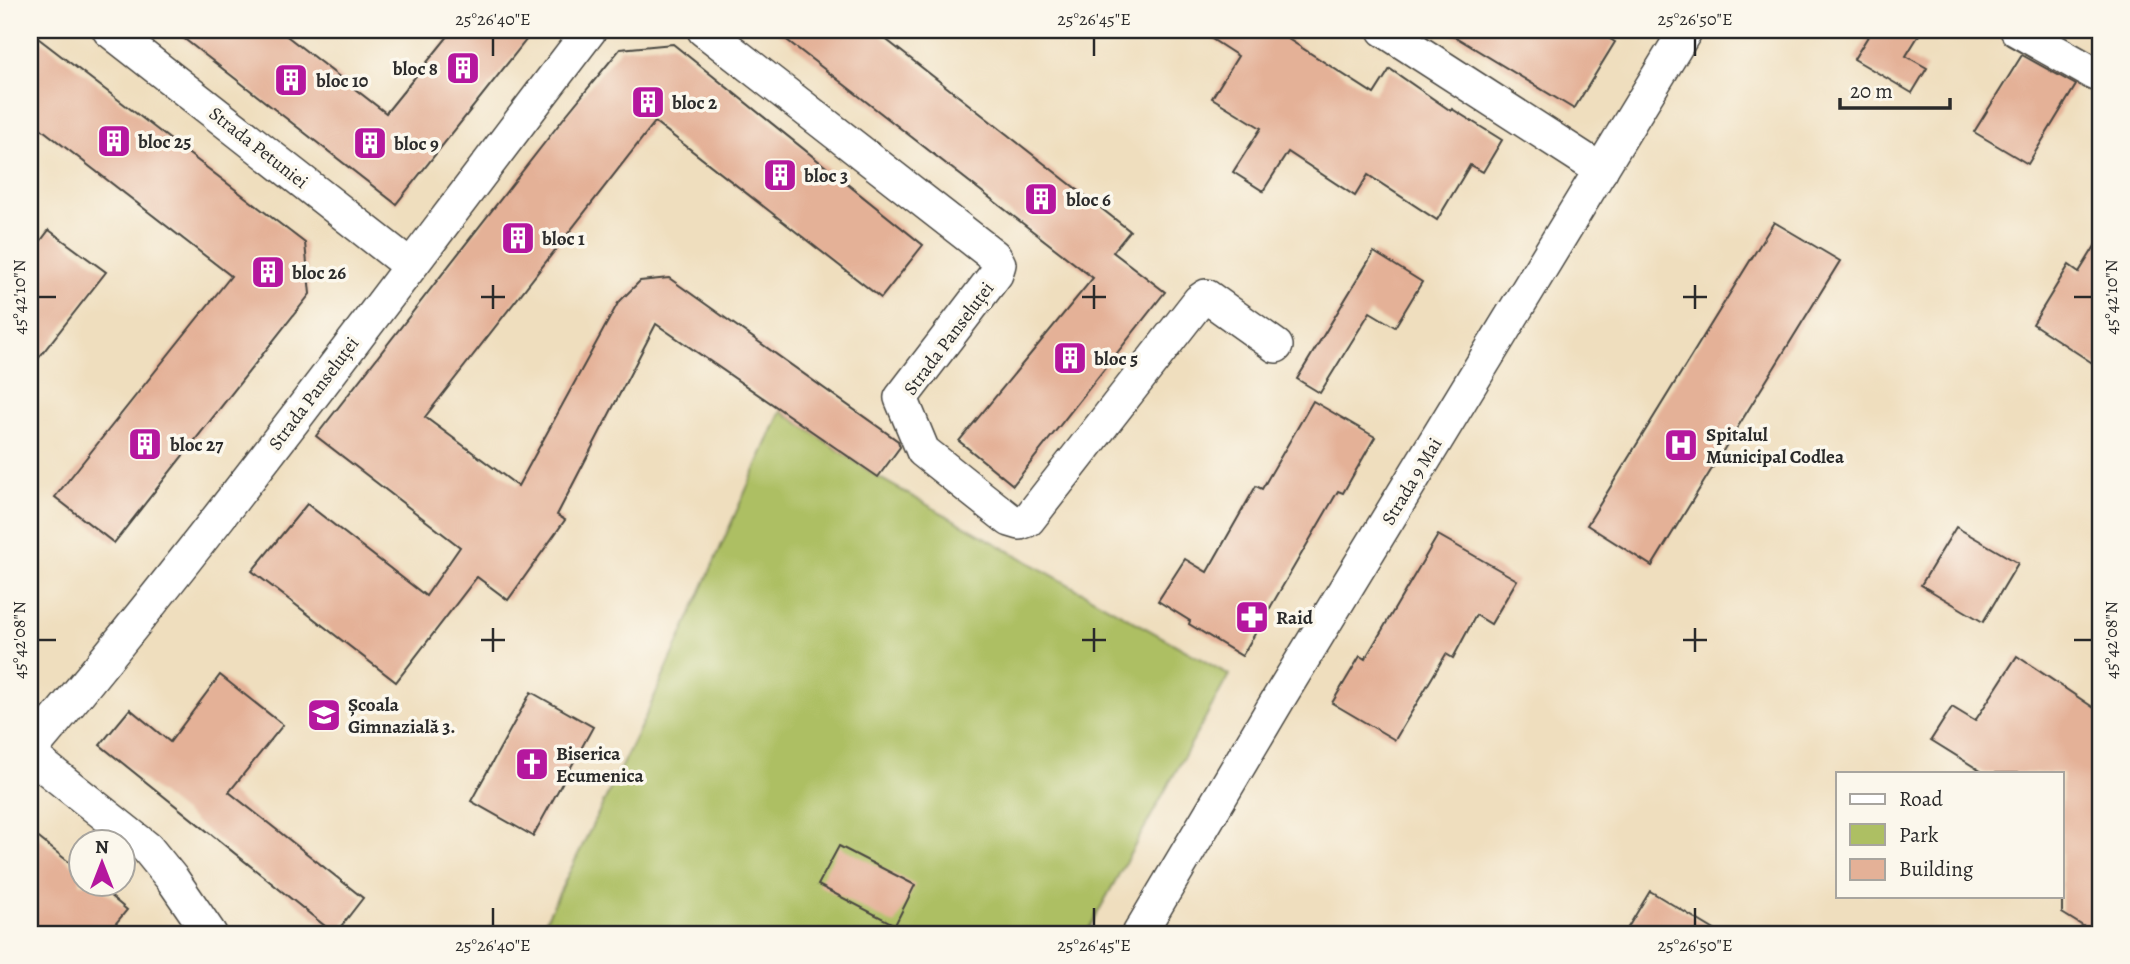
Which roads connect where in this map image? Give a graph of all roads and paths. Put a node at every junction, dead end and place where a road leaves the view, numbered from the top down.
1 (108, 30) edge
2 (590, 30) edge
3 (705, 30) edge
4 (1384, 30) edge
5 (1686, 30) edge
6 (2017, 30) edge
7 (2100, 74) edge
8 (1601, 170) junction
9 (409, 265) junction
10 (1276, 346) dead end
11 (30, 753) edge
12 (210, 934) edge
13 (1139, 934) edge

1 - 9 street, Strada Petuniei
2 - 9 street, Strada Panseluței
3 - 10 street, Strada Panseluței
4 - 8 street
5 - 8 street, Strada 9 Mai
6 - 7 street
8 - 13 street, Strada 9 Mai
9 - 11 street, Strada Panseluței
11 - 12 street

